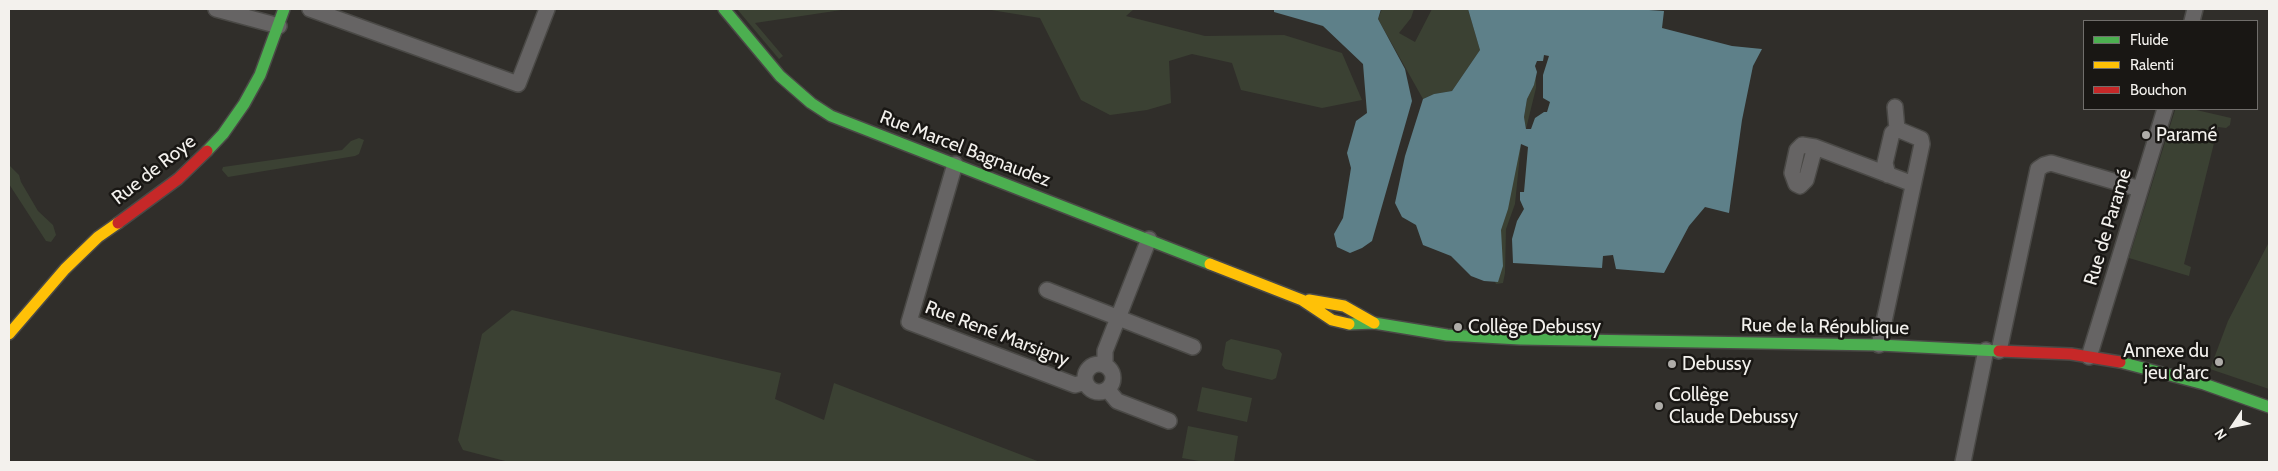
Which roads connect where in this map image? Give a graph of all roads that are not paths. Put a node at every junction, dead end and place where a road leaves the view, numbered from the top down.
1 (216, 9) edge
2 (284, 9) edge
3 (310, 9) edge
4 (547, 9) edge
5 (724, 9) edge
6 (279, 26) junction
7 (1895, 107) dead end
8 (2165, 110) edge
9 (1897, 129) junction
10 (1815, 147) dead end
11 (955, 164) junction
12 (1888, 175) junction
13 (1913, 184) junction
14 (2140, 190) junction
15 (1149, 239) junction
16 (1229, 271) joint
17 (1047, 290) dead end
18 (1118, 318) junction
19 (9, 334) edge
20 (1879, 345) junction
21 (1194, 347) dead end
22 (1993, 350) junction
23 (2089, 357) junction
24 (1105, 365) junction
25 (1085, 382) junction
26 (1108, 390) junction
27 (2269, 407) edge
28 (1169, 421) dead end
29 (1963, 462) edge

1 - 6 street
2 - 6 street, Rue de Roye
3 - 4 street
5 - 11 street, Rue Marcel Bagnaudez
6 - 19 street, Rue de Roye
7 - 9 street
8 - 14 street, Rue de Paramé
9 - 12 street
9 - 13 street
10 - 12 street
11 - 15 street, Rue Marcel Bagnaudez
11 - 25 street, Rue René Marsigny
12 - 13 street
13 - 20 street
14 - 22 street
14 - 23 street, Rue de Paramé
15 - 16 street, Rue Marcel Bagnaudez
15 - 18 street
16 - 20 street, Rue de la République
17 - 18 street
18 - 21 street
18 - 24 street
20 - 22 street, Rue de la République
22 - 23 street, Rue de la République
22 - 29 street
23 - 27 street, Rue de la République
24 - 25 street, Rue René Marsigny
24 - 26 street
25 - 26 street, Rue René Marsigny
26 - 28 street, Rue René Marsigny

